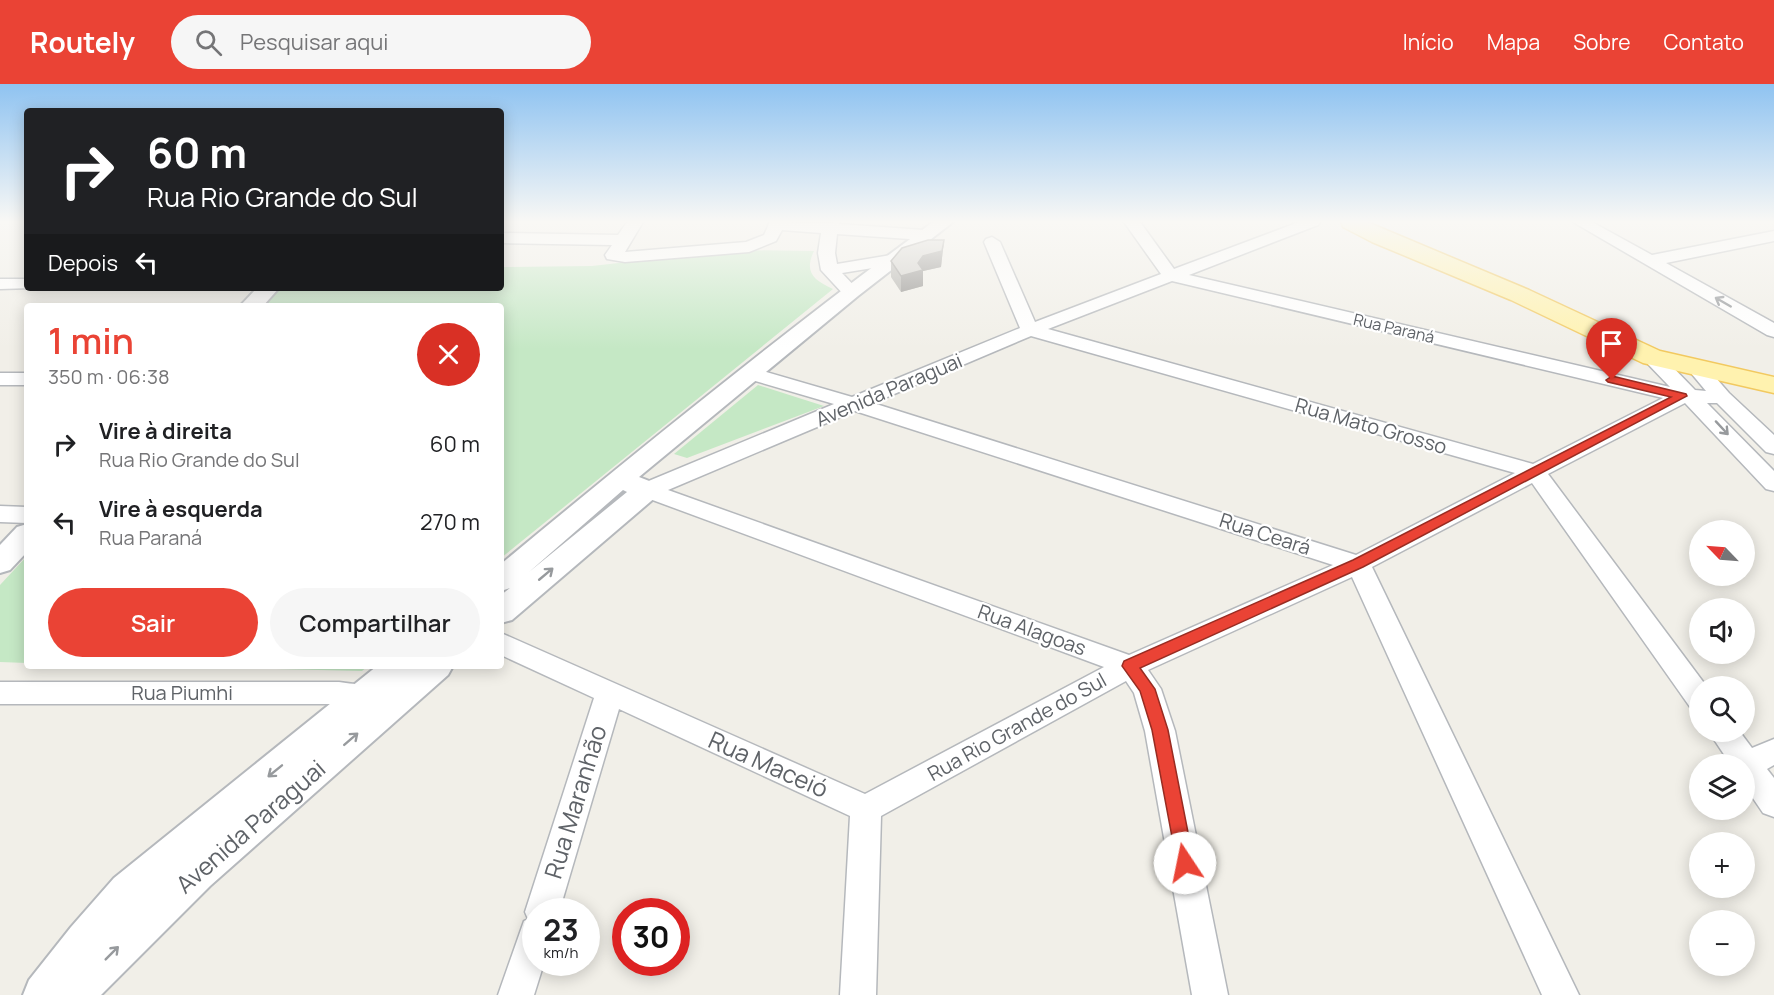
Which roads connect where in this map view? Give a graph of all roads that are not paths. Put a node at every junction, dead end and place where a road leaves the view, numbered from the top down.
1 (828, 265) edge
2 (863, 265) edge
3 (885, 265) edge
4 (1002, 265) edge
5 (1163, 265) edge
6 (1202, 265) edge
7 (1446, 265) edge
8 (1481, 265) edge
9 (1656, 265) edge
10 (829, 270) junction
11 (1171, 276) junction
12 (0, 284) edge
13 (24, 284) edge
14 (266, 291) edge
15 (851, 292) junction
16 (254, 303) edge
17 (1030, 330) junction
18 (1774, 331) edge
19 (1652, 357) junction
20 (1696, 367) junction
21 (1774, 368) edge
22 (752, 374) junction
23 (0, 379) edge
24 (24, 379) edge
25 (1774, 385) edge
26 (1687, 396) junction
27 (1722, 396) junction
28 (855, 404) junction
29 (1774, 447) edge
30 (1535, 472) junction
31 (620, 479) junction
32 (1774, 484) edge
33 (647, 490) junction
34 (0, 514) edge
35 (24, 515) edge
36 (24, 537) edge
37 (0, 563) edge
38 (1358, 564) junction
39 (504, 577) edge
40 (504, 609) edge
41 (504, 644) edge
42 (1130, 666) junction
43 (398, 669) edge
44 (432, 669) edge
45 (1689, 684) edge
46 (0, 693) edge
47 (610, 693) junction
48 (376, 703) junction
49 (1774, 751) edge
50 (1755, 761) edge
51 (1755, 776) edge
52 (1774, 803) edge
53 (866, 810) junction
54 (546, 898) edge
55 (522, 976) edge
56 (44, 995) edge
57 (71, 995) edge
58 (516, 995) edge
59 (858, 995) edge
60 (1210, 995) edge
61 (1561, 995) edge

1 - 10 street
2 - 10 street
3 - 15 street
4 - 17 street
5 - 11 street
6 - 11 street, Avenida Paraguai
7 - 19 main road
8 - 21 main road
18 -> 9 street
10 - 15 street
11 - 17 street, Avenida Paraguai
11 - 26 street, Rua Paraná
12 - 13 street
14 - 16 street
15 - 22 street
17 - 28 street, Avenida Paraguai
17 - 30 street, Rua Mato Grosso
19 - 20 main road
19 - 26 street
20 - 25 main road
20 - 27 street
22 - 28 street, Rua Ceará
22 - 31 street
23 - 24 street
26 - 27 street, Rua Rio Grande do Sul
26 - 30 street, Rua Rio Grande do Sul
26 -> 32 street
27 - 29 street
28 - 33 street, Avenida Paraguai
28 - 38 street, Rua Ceará
30 - 38 street, Rua Rio Grande do Sul
30 - 45 street
31 - 33 street
31 - 39 street
40 -> 33 street, Avenida Paraguai
33 - 42 street, Rua Alagoas
34 - 35 street
36 - 37 street
38 - 42 street, Rua Rio Grande do Sul
38 - 61 street
41 - 47 street, Rua Maceió
42 - 53 street, Rua Rio Grande do Sul
42 - 60 street
43 - 48 street, Avenida Paraguai
44 - 48 street, Avenida Paraguai
46 - 48 street, Rua Piumhi
47 - 53 street, Rua Maceió
47 - 54 street, Rua Maranhão
48 -> 56 street, Avenida Paraguai
57 -> 48 street, Avenida Paraguai
49 - 50 street
51 - 52 street
53 - 59 street
55 - 58 street

